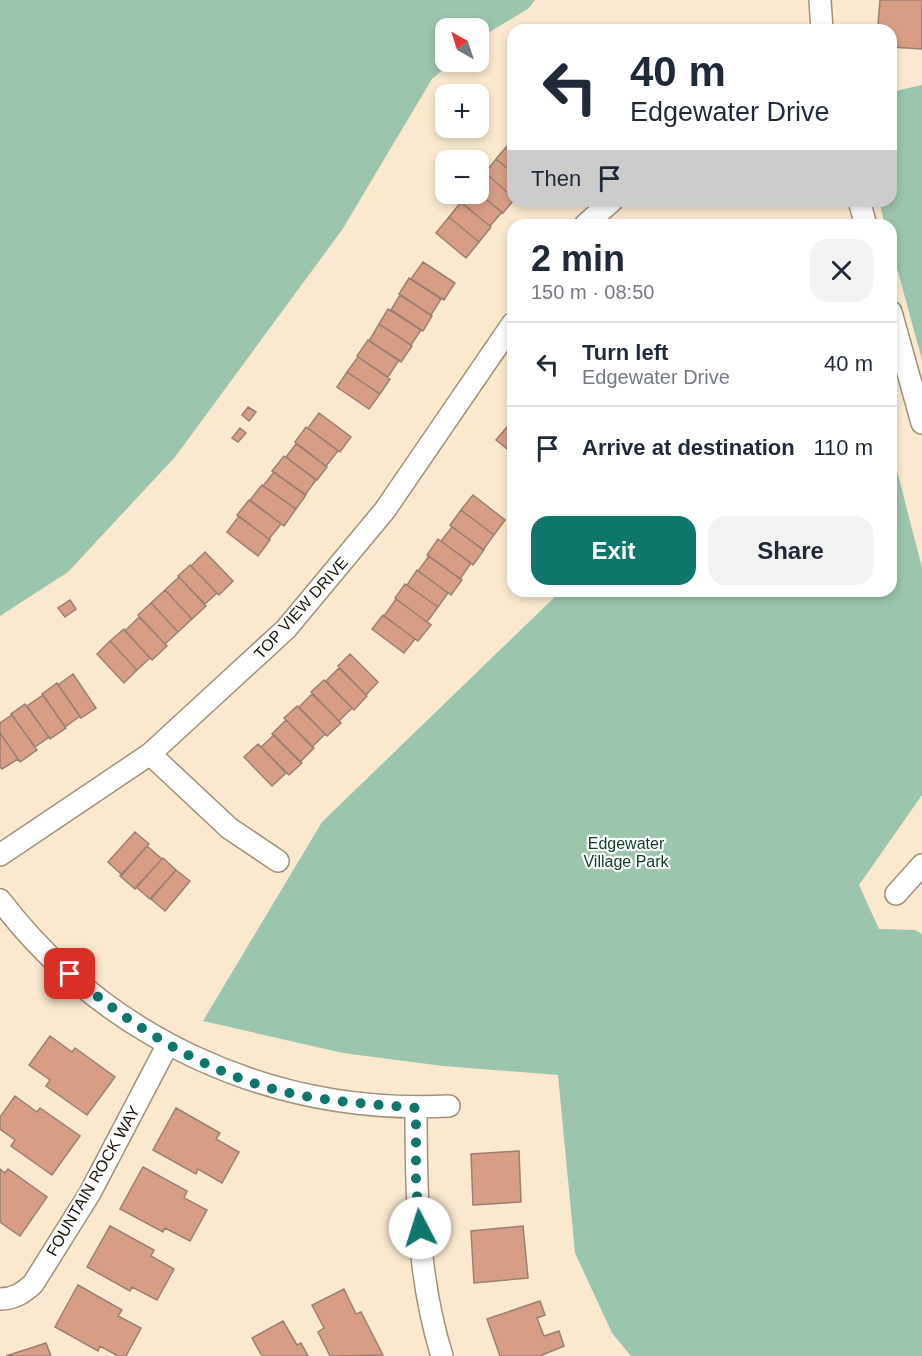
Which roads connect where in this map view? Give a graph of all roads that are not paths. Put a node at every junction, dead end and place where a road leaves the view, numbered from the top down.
1 (820, 0) edge
2 (822, 24) edge
3 (605, 207) edge
4 (592, 219) edge
5 (507, 333) edge
6 (897, 333) edge
7 (922, 423) edge
8 (150, 754) junction
9 (0, 855) edge
10 (278, 861) dead end
11 (922, 865) edge
12 (896, 894) dead end
13 (0, 900) edge
14 (168, 1044) junction
15 (449, 1106) dead end
16 (416, 1108) junction
17 (0, 1299) edge
18 (442, 1356) edge

1 - 2 street
3 - 4 street
5 - 8 street, TOP VIEW DRIVE
6 - 7 street
8 - 9 street, TOP VIEW DRIVE
8 - 10 street
11 - 12 street
13 - 14 street
14 - 16 street
14 - 17 street, FOUNTAIN ROCK WAY
15 - 16 street
16 - 18 street

